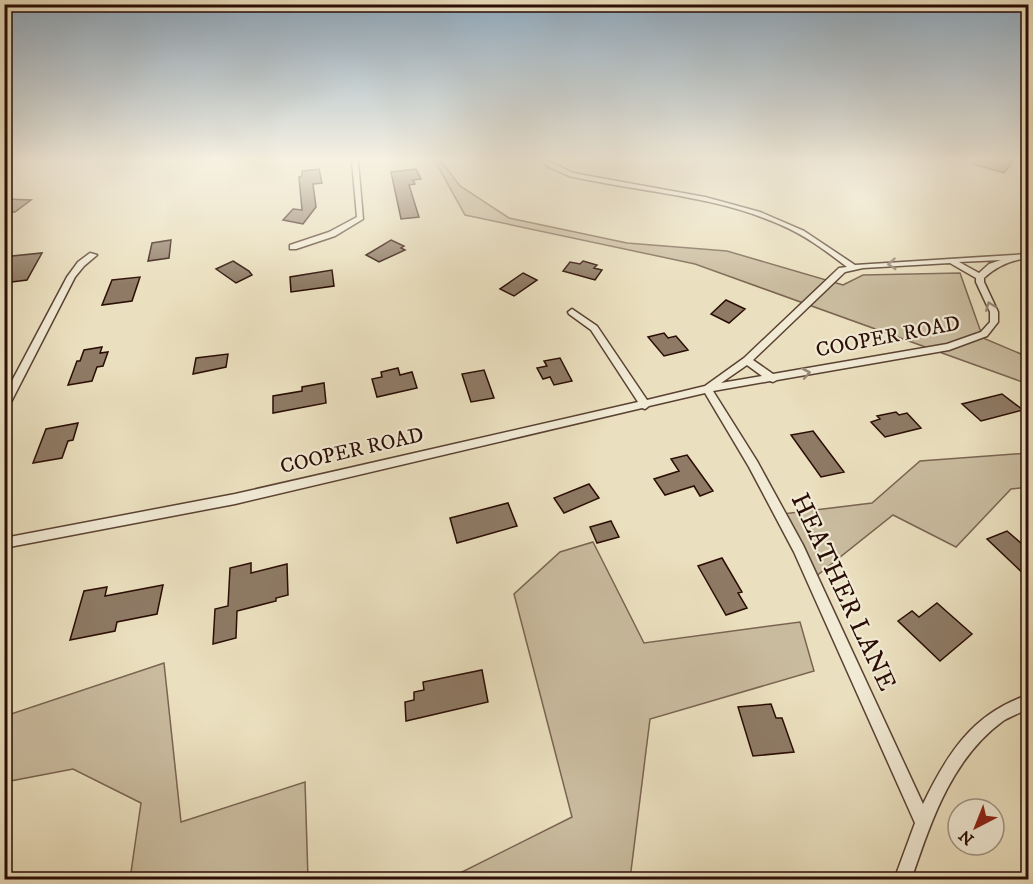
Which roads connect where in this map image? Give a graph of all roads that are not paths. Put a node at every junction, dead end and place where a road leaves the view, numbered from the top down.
1 (359, 202) edge
2 (715, 202) edge
3 (293, 247) dead end
4 (93, 255) dead end
5 (1018, 256) junction
6 (1029, 256) edge
7 (950, 260) junction
8 (853, 267) junction
9 (980, 278) junction
10 (572, 312) dead end
11 (747, 360) junction
12 (772, 379) junction
13 (706, 389) junction
14 (645, 405) junction
15 (4, 406) edge
16 (4, 543) edge
17 (1029, 702) edge
18 (923, 822) junction
19 (902, 879) edge

1 - 3 street
2 - 8 street
4 - 15 street
5 - 6 street, COOPER ROAD
5 - 7 street, COOPER ROAD
5 - 9 street, COOPER ROAD
7 -> 8 street, COOPER ROAD
7 - 9 street
8 - 11 street, COOPER ROAD
12 -> 9 street, COOPER ROAD
10 - 14 street
11 - 12 street
11 - 13 street, COOPER ROAD
12 - 13 street, COOPER ROAD
13 - 14 street, COOPER ROAD
13 - 18 street, HEATHER LANE
14 - 16 street, COOPER ROAD
17 - 18 street
18 - 19 street

